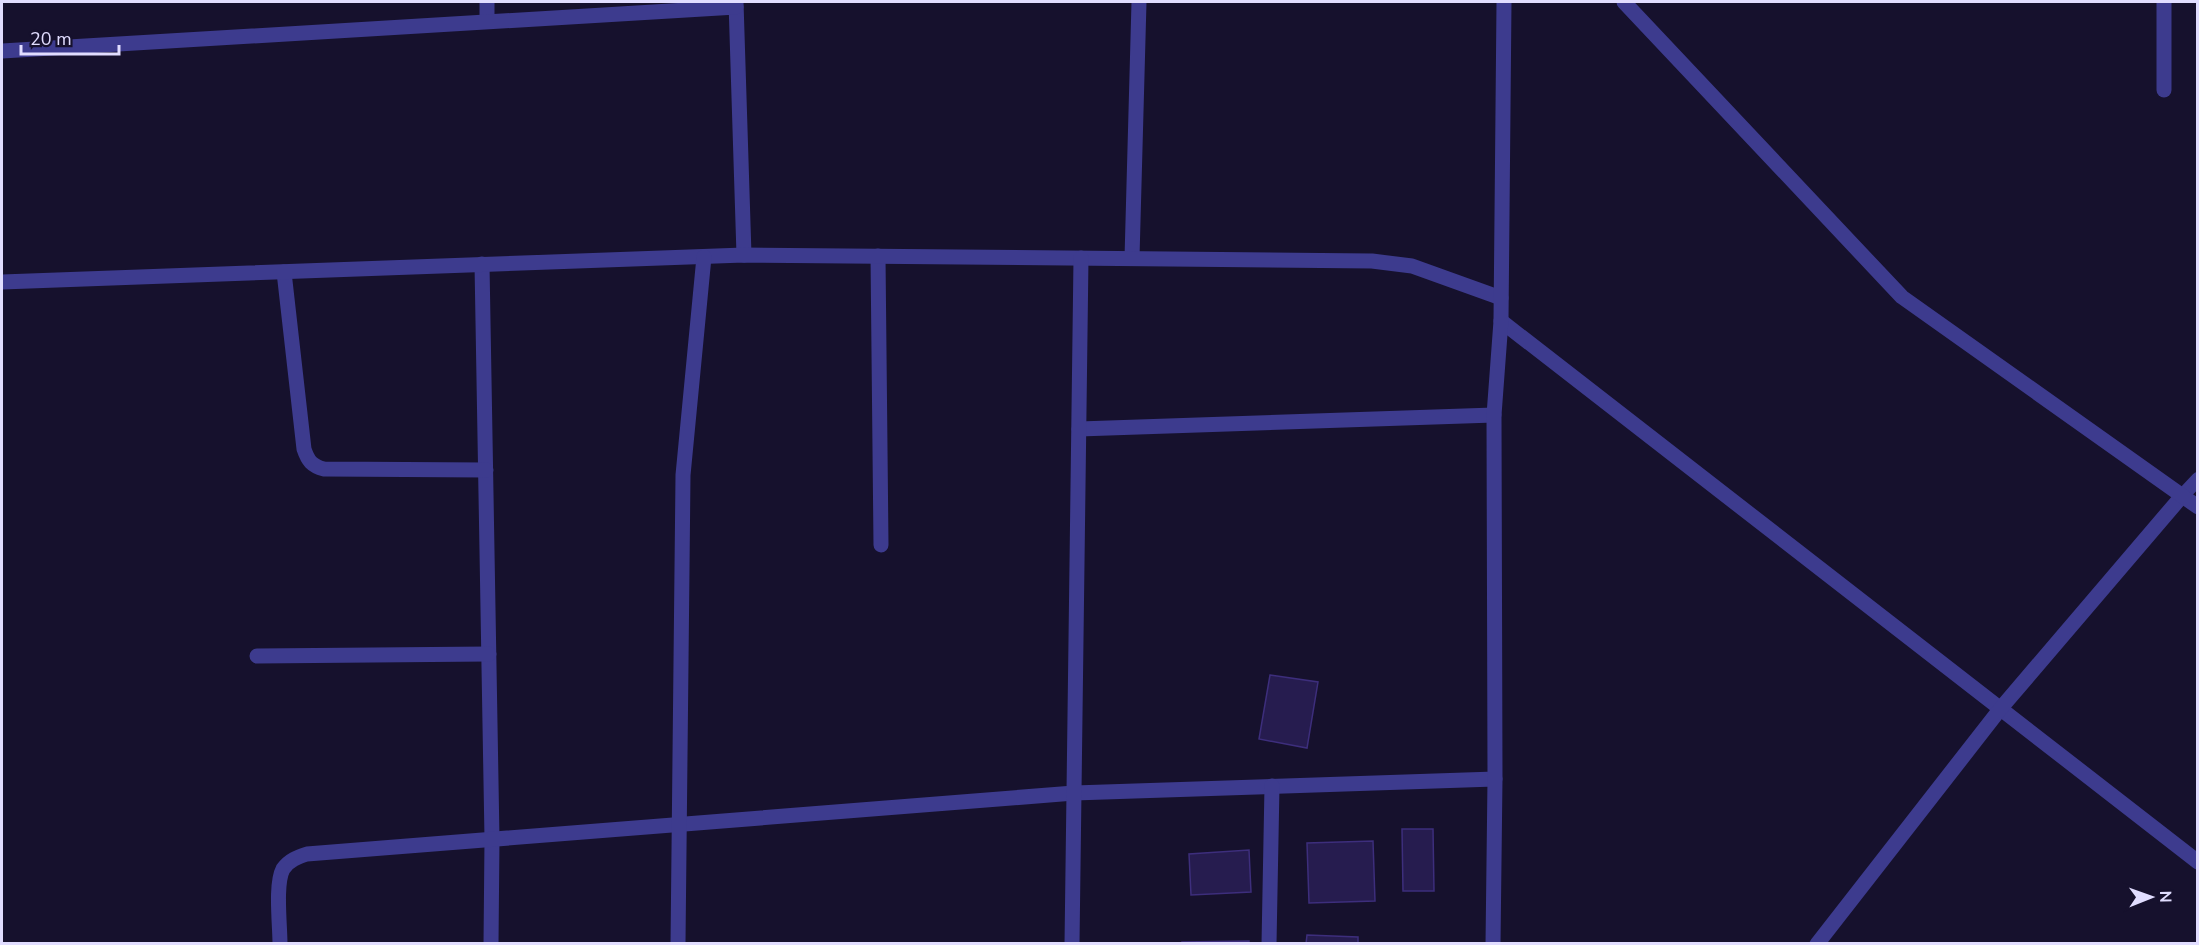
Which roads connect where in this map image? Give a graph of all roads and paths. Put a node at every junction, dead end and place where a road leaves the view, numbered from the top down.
1 (487, 2) edge
2 (1139, 2) edge
3 (1504, 2) edge
4 (1624, 2) edge
5 (2164, 2) edge
6 (736, 4) edge
7 (487, 21) junction
8 (2, 51) edge
9 (2164, 90) dead end
10 (744, 255) junction
11 (704, 256) junction
12 (878, 256) junction
13 (1081, 258) junction
14 (1132, 258) junction
15 (482, 264) junction
16 (284, 272) junction
17 (2, 282) edge
18 (1501, 298) junction
19 (1501, 321) junction
20 (1494, 415) junction
21 (1079, 429) junction
22 (486, 470) junction
23 (2198, 479) edge
24 (2182, 496) junction
25 (2198, 507) edge
26 (881, 546) dead end
27 (489, 654) junction
28 (257, 656) dead end
29 (2001, 708) junction
30 (1495, 778) junction
31 (1272, 786) junction
32 (1074, 794) junction
33 (678, 825) junction
34 (492, 839) junction
35 (2198, 862) edge
36 (280, 944) edge
37 (491, 944) edge
38 (678, 944) edge
39 (1072, 944) edge
40 (1269, 944) edge
41 (1493, 944) edge
42 (1816, 944) edge

1 - 7 street
2 - 14 street
3 - 18 street
4 - 24 street
5 - 9 street
6 - 7 street
6 - 10 street
7 - 8 street
10 - 11 street
10 - 12 street
11 - 15 street
11 - 33 street
12 - 13 street
12 - 26 street
13 - 14 street
13 - 21 street
14 - 18 street
15 - 16 street
15 - 22 street
16 - 17 street
16 - 22 street
18 - 19 street
19 - 20 street
19 - 29 street
20 - 21 street
20 - 30 street
21 - 32 street
22 - 27 street
23 - 24 lane
24 - 25 street
24 - 29 street
27 - 28 street
27 - 34 street
29 - 35 street
29 - 42 street
30 - 31 street
30 - 41 street
31 - 32 street
31 - 40 street
32 - 33 street
32 - 39 street
33 - 34 street
33 - 38 street
34 - 36 street
34 - 37 street

